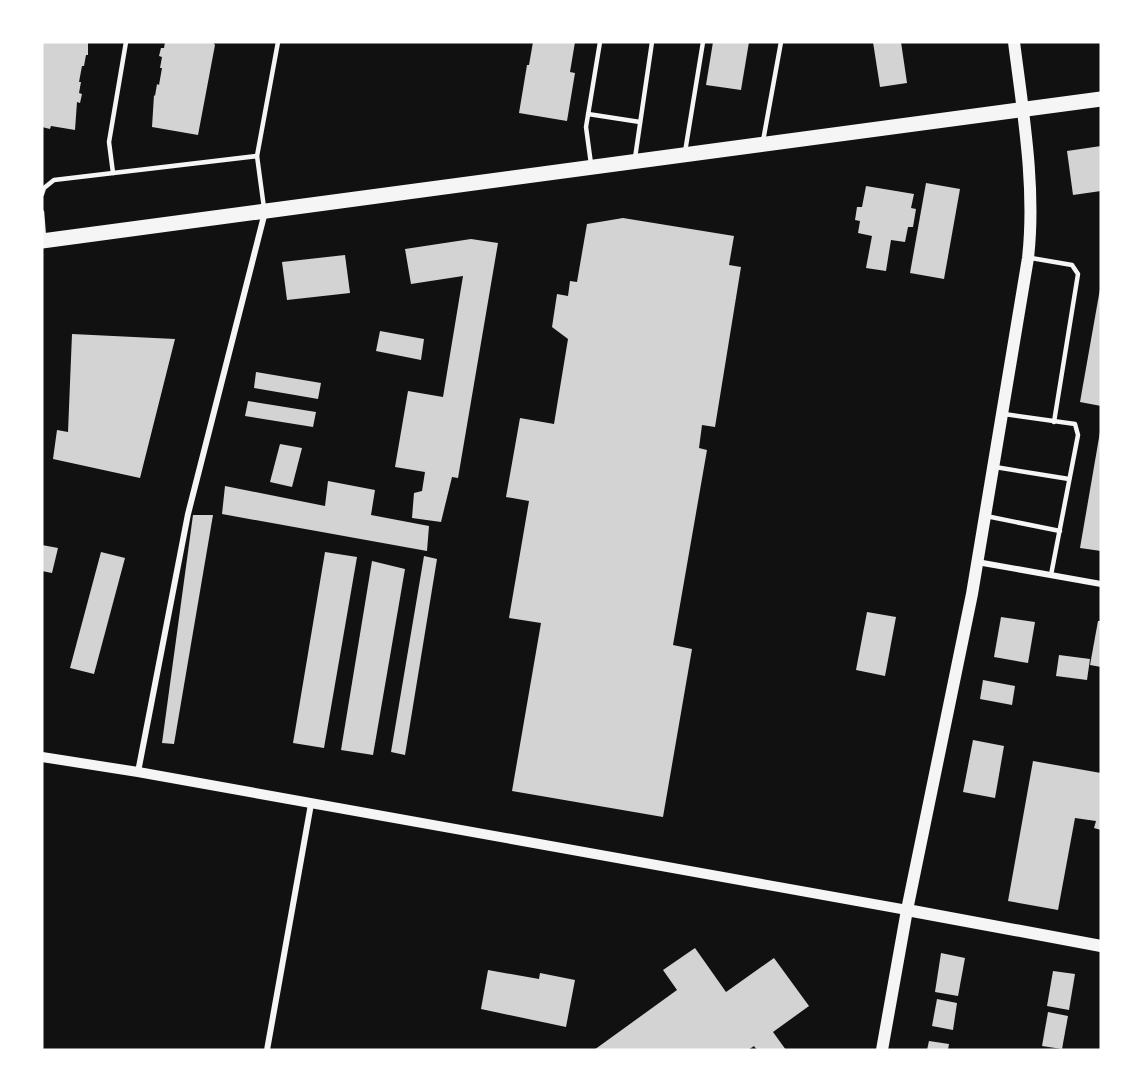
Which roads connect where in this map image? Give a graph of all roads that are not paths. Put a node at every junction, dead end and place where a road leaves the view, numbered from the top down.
1 (126, 42) edge
2 (278, 42) edge
3 (600, 42) edge
4 (652, 42) edge
5 (703, 42) edge
6 (781, 42) edge
7 (1014, 42) edge
8 (1101, 99) edge
9 (1022, 108) junction
10 (588, 114) junction
11 (640, 122) junction
12 (763, 144) junction
13 (684, 154) junction
14 (257, 156) junction
15 (635, 161) junction
16 (591, 167) junction
17 (113, 173) junction
18 (42, 194) edge
19 (42, 212) edge
20 (265, 212) junction
21 (43, 241) edge
22 (1028, 258) junction
23 (1002, 414) junction
24 (1054, 422) junction
25 (993, 467) junction
26 (1069, 479) junction
27 (985, 516) junction
28 (1060, 531) junction
29 (977, 562) junction
30 (1051, 575) junction
31 (1101, 584) edge
32 (42, 758) edge
33 (138, 772) junction
34 (311, 804) junction
35 (907, 910) junction
36 (1101, 946) edge
37 (267, 1050) edge
38 (882, 1050) edge

1 - 17 lane
2 - 14 lane
3 - 10 lane
4 - 11 lane
5 - 13 lane
6 - 12 lane
7 - 9 main road
8 - 9 main road
9 - 12 main road
9 - 22 main road
10 - 11 lane
10 - 16 lane
11 - 15 lane
12 - 13 main road
13 - 15 main road
14 - 17 lane
14 - 20 lane
15 - 16 main road
16 - 20 main road
17 - 18 lane
19 - 21 lane
20 - 21 main road
20 - 33 street
22 - 23 main road
22 - 24 lane
23 - 24 lane
23 - 25 main road
24 - 26 lane
25 - 26 lane
25 - 27 main road
26 - 28 lane
27 - 28 lane
27 - 29 main road
28 - 30 lane
29 - 30 street
29 - 35 main road
30 - 31 street
32 - 33 street
33 - 34 street
34 - 35 street
34 - 37 street
35 - 36 main road
35 - 38 main road

